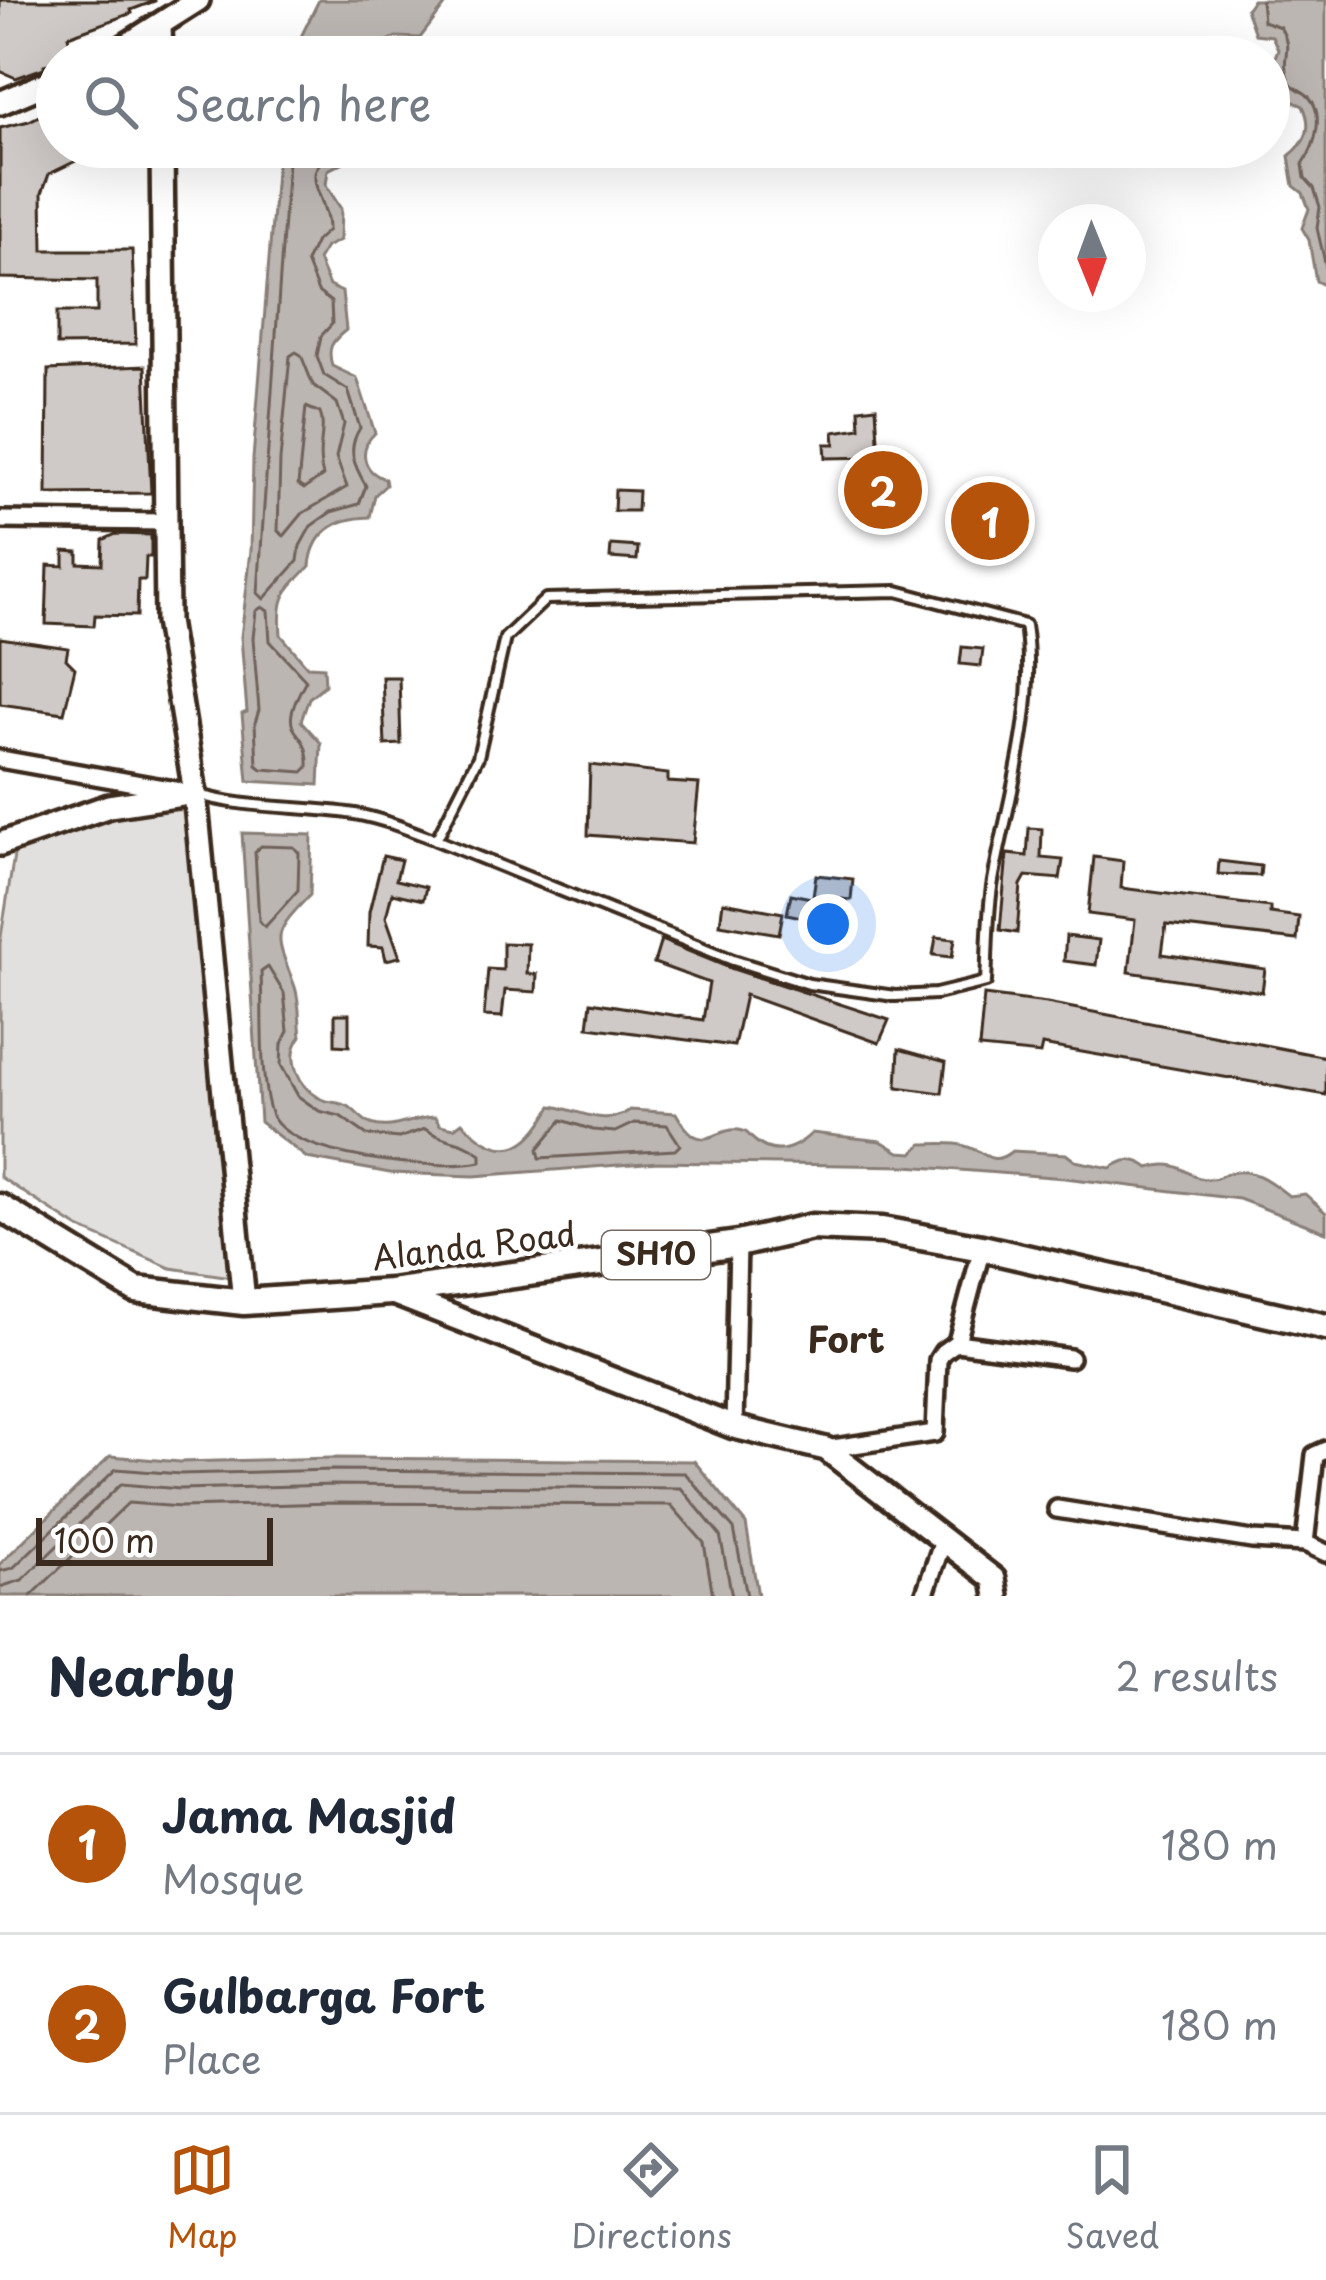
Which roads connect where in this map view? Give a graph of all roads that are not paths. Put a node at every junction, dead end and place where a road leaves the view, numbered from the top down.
1 (198, 0) edge
2 (160, 26) junction
3 (143, 36) edge
4 (160, 36) edge
5 (36, 88) edge
6 (0, 103) edge
7 (162, 168) edge
8 (0, 520) edge
9 (166, 522) junction
10 (0, 759) edge
11 (195, 793) junction
12 (436, 840) junction
13 (0, 844) edge
14 (0, 1207) edge
15 (738, 1244) junction
16 (982, 1248) junction
17 (390, 1292) junction
18 (244, 1302) junction
19 (1326, 1327) edge
20 (957, 1343) junction
21 (1070, 1358) dead end
22 (734, 1427) junction
23 (826, 1449) junction
24 (1326, 1450) edge
25 (1057, 1509) dead end
26 (944, 1538) junction
27 (1305, 1543) junction
28 (1326, 1552) edge
29 (924, 1596) edge
30 (997, 1596) edge

1 - 2 street
2 - 3 street
2 - 4 street
5 - 6 street
7 - 9 street
8 - 9 street
9 - 11 street
10 - 11 street
11 - 12 lane
11 - 13 street
11 - 18 street
12 - 12 lane
14 - 18 main road, Alanda Road / SH10
15 - 16 main road, Alanda Road / SH10
15 - 17 main road, Alanda Road / SH10
15 - 22 street
16 - 19 main road, Alanda Road / SH10
16 - 20 street
17 - 18 main road, Alanda Road / SH10
17 - 22 street
20 - 21 street
20 - 23 street
22 - 23 street
23 - 26 street
24 - 27 street
25 - 27 street
26 - 29 street
26 - 30 street
27 - 28 street

